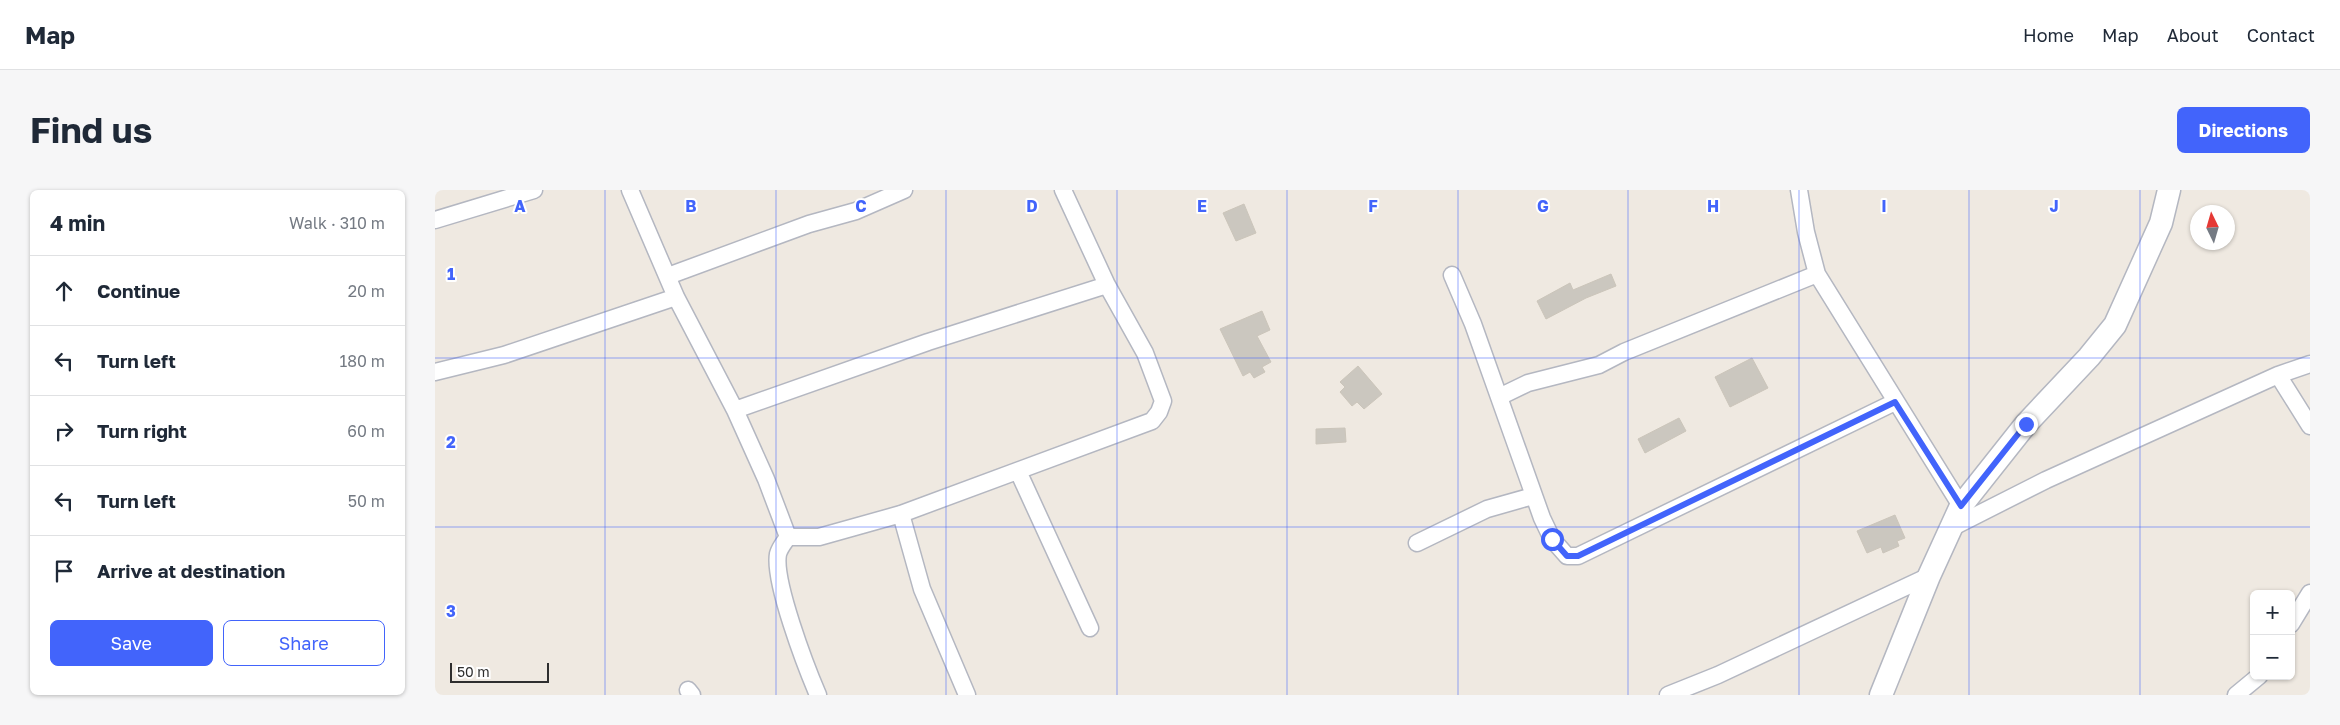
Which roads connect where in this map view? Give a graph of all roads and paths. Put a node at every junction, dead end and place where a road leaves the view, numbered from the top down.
1 (534, 190) edge
2 (630, 190) edge
3 (904, 190) edge
4 (1063, 190) edge
5 (1799, 190) edge
6 (2169, 190) edge
7 (435, 220) edge
8 (1817, 274) junction
9 (1453, 275) dead end
10 (668, 276) junction
11 (1107, 285) junction
12 (676, 297) junction
13 (2310, 364) edge
14 (435, 372) edge
15 (2278, 375) junction
16 (1499, 397) junction
17 (1895, 402) junction
18 (735, 410) junction
19 (2310, 426) edge
20 (1018, 470) junction
21 (1533, 496) junction
22 (1961, 506) junction
23 (901, 514) junction
24 (1953, 527) junction
25 (788, 537) junction
26 (1417, 543) dead end
27 (1929, 576) junction
28 (2310, 593) edge
29 (2295, 617) edge
30 (1090, 628) dead end
31 (2254, 680) edge
32 (818, 695) edge
33 (967, 695) edge
34 (1668, 695) edge
35 (1881, 695) edge
36 (2236, 695) edge

1 - 7 street
2 - 10 street
3 - 10 street
4 - 11 street
5 - 8 street
6 - 22 street
8 - 16 street
8 - 17 street
9 - 16 street
10 - 12 street
11 - 18 street
11 - 20 street
12 - 14 street
12 - 18 street
13 - 15 street
15 - 19 street
15 - 24 street
16 - 21 street
17 - 21 street
17 - 22 street
18 - 25 street
20 - 23 street
20 - 30 street
21 - 26 street
22 - 24 street
23 - 25 street
23 - 33 street
24 - 27 street
25 - 32 street
27 - 34 street
27 - 35 street
28 - 29 street
31 - 36 street

